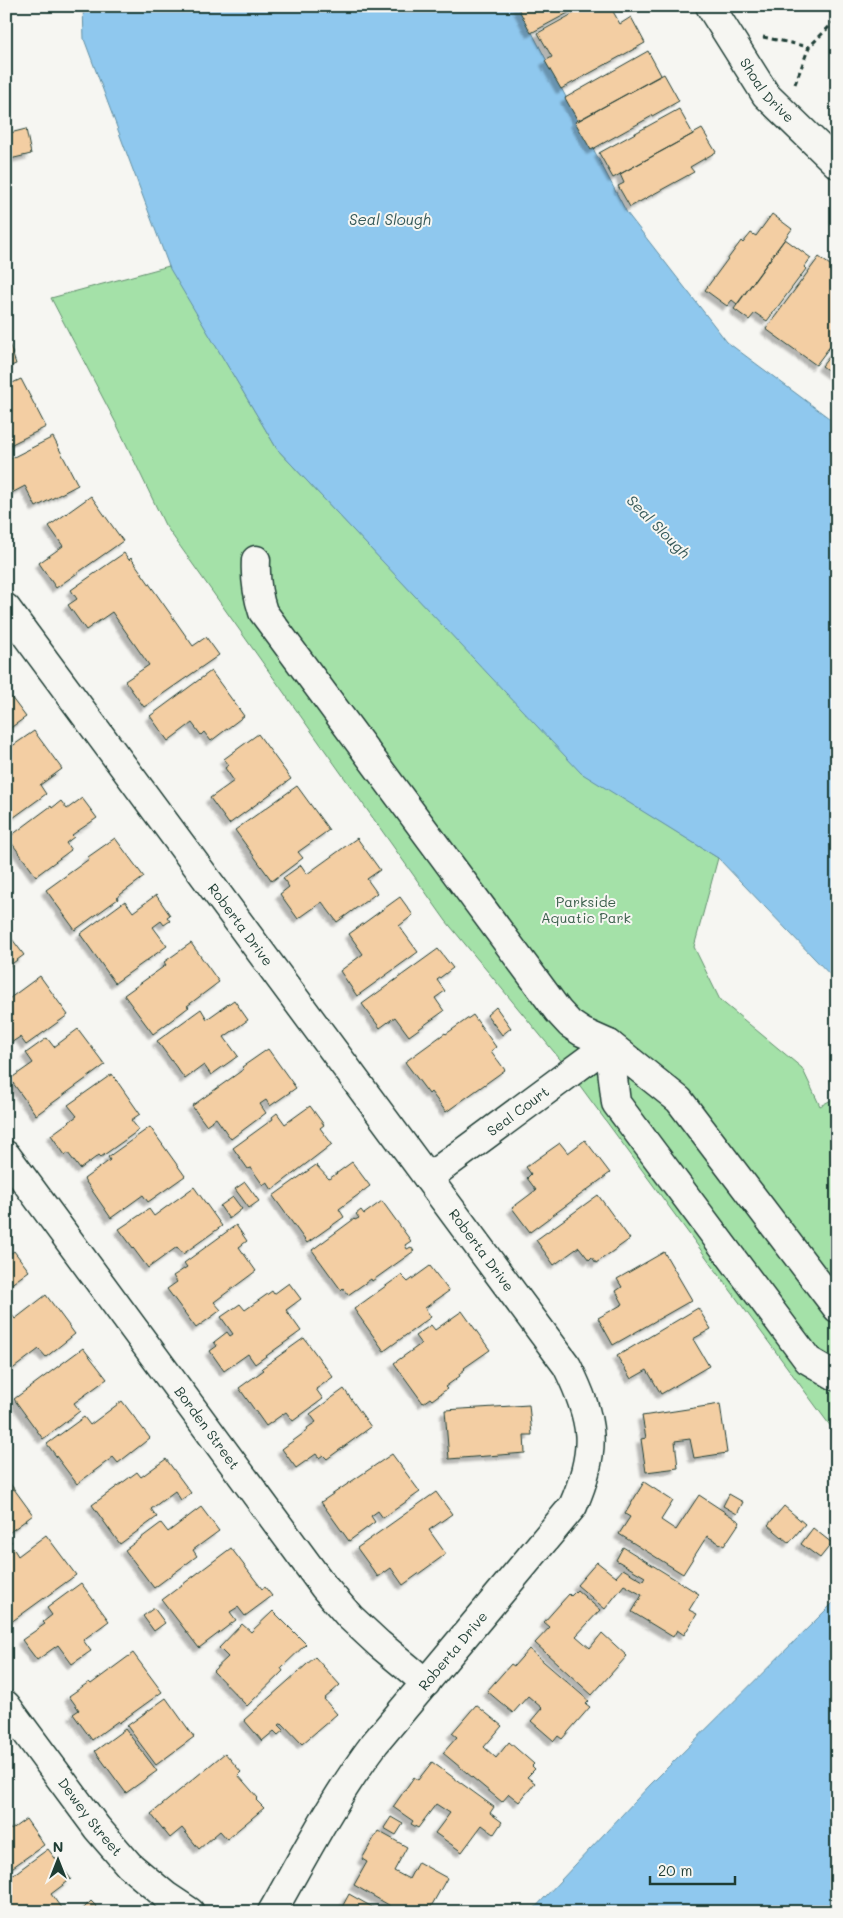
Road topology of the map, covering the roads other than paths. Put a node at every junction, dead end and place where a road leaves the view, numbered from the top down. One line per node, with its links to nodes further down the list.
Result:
1 (710, 6): 2 (street, Shoal Drive)
2 (837, 164)
3 (256, 560): 5 (street)
4 (6, 608): 7 (street, Roberta Drive)
5 (609, 1044): 7 (street, Seal Court); 8 (street); 9 (street)
6 (6, 1155): 10 (street, Borden Street)
7 (428, 1178): 10 (street, Roberta Drive)
8 (837, 1308)
9 (837, 1377)
10 (426, 1683): 13 (street, Roberta Drive)
11 (6, 1705): 12 (street, Dewey Street)
12 (190, 1912)
13 (272, 1912)

